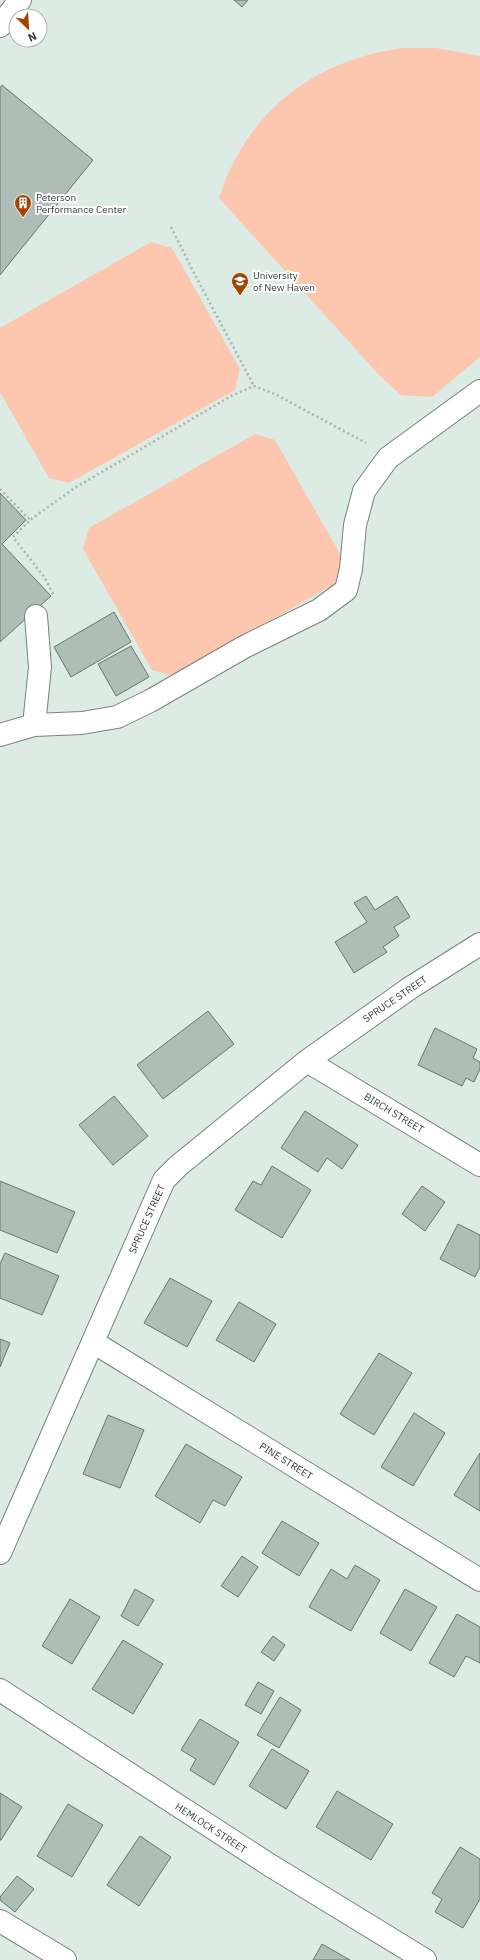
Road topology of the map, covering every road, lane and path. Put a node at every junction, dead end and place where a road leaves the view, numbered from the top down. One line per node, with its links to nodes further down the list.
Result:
1 (20, 0): 2 (street)
2 (0, 26)
3 (171, 227): 4 (path)
4 (254, 386): 6 (path); 8 (path)
5 (480, 391): 6 (street)
6 (388, 458): 10 (street)
7 (0, 489): 8 (path)
8 (30, 520): 9 (path)
9 (36, 616): 10 (street)
10 (34, 725): 11 (street)
11 (0, 735)
12 (480, 944): 13 (street, SPRUCE STREET)
13 (307, 1061): 14 (street, BIRCH STREET); 15 (street, SPRUCE STREET)
14 (480, 1165)
15 (93, 1342): 16 (street, SPRUCE STREET); 17 (street, PINE STREET)
16 (0, 1553)
17 (480, 1580)
18 (0, 1690): 21 (street, HEMLOCK STREET)
19 (0, 1921): 20 (street)
20 (65, 1960)
21 (425, 1960)

